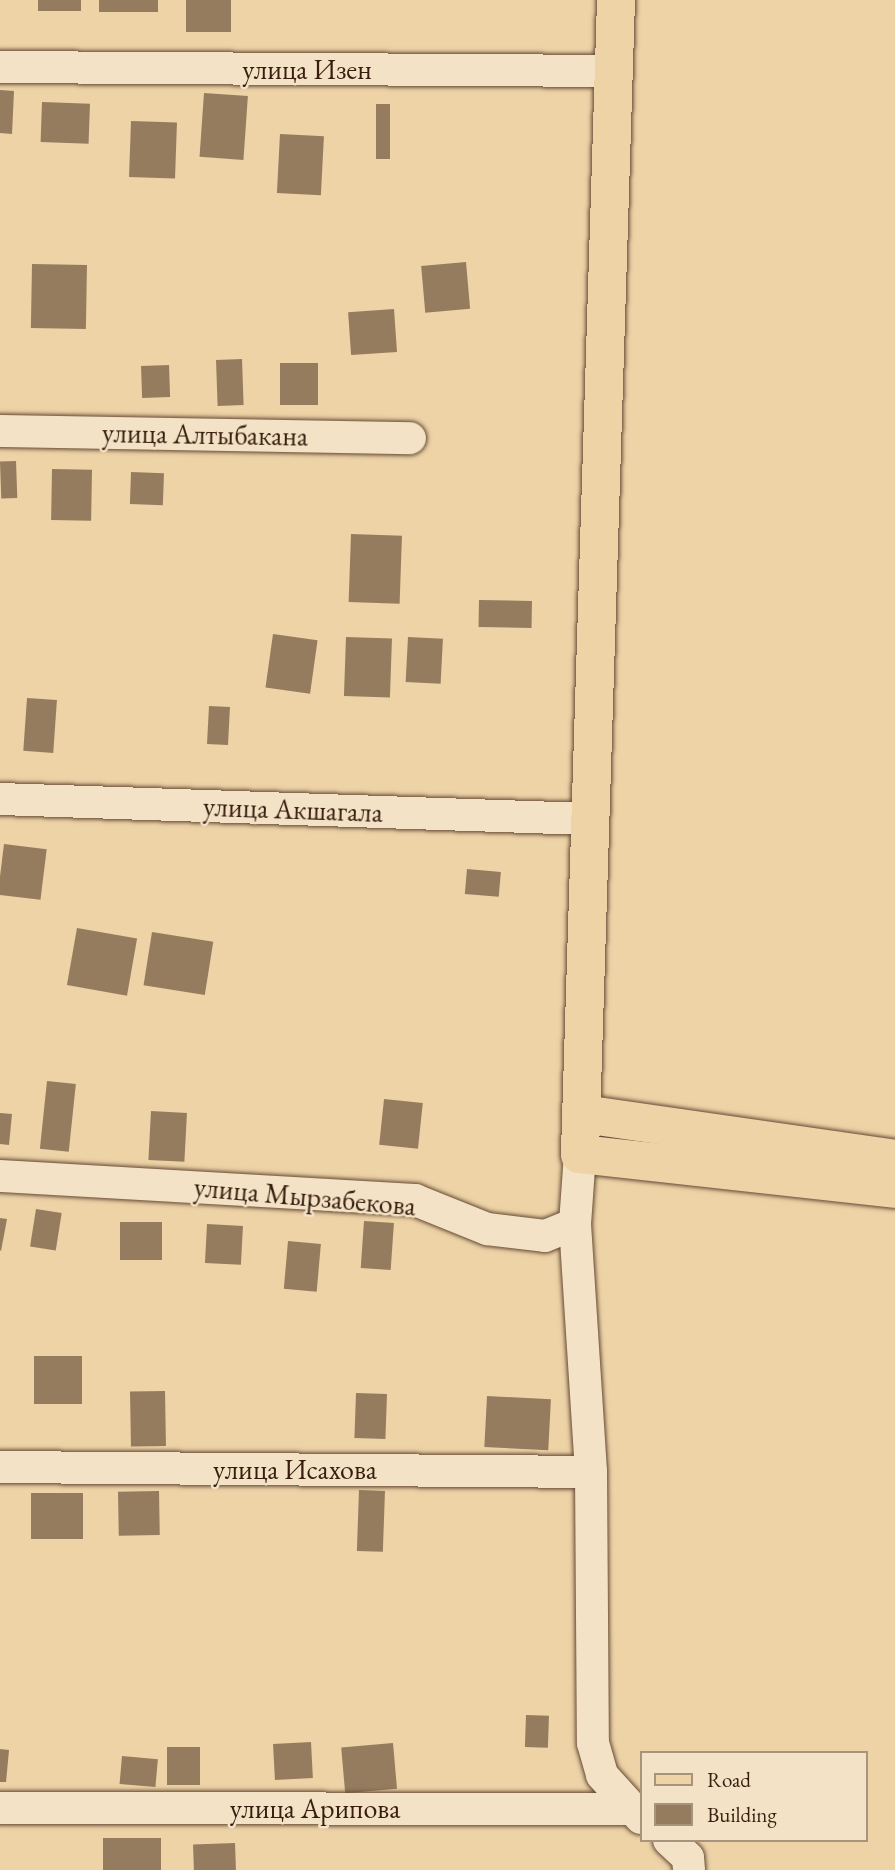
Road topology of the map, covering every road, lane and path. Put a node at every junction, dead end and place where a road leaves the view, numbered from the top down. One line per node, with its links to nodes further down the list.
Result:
1 (616, 0): 3 (main road)
2 (0, 67): 3 (street, улица Изен)
3 (614, 71): 7 (main road)
4 (0, 431): 5 (street, улица Алтыбакана)
5 (410, 438)
6 (0, 799): 7 (street, улица Акшагала)
7 (587, 819): 8 (main road)
8 (583, 1114): 9 (main road); 10 (main road)
9 (580, 1154): 12 (main road); 13 (street)
10 (895, 1159)
11 (0, 1176): 13 (street, улица Мырзабекова)
12 (895, 1189)
13 (575, 1224): 15 (street)
14 (0, 1467): 15 (street, улица Исахова)
15 (591, 1472): 17 (street)
16 (0, 1808): 17 (street, улица Арипова)
17 (636, 1813)
18 (671, 1842): 19 (street)
19 (689, 1870)

